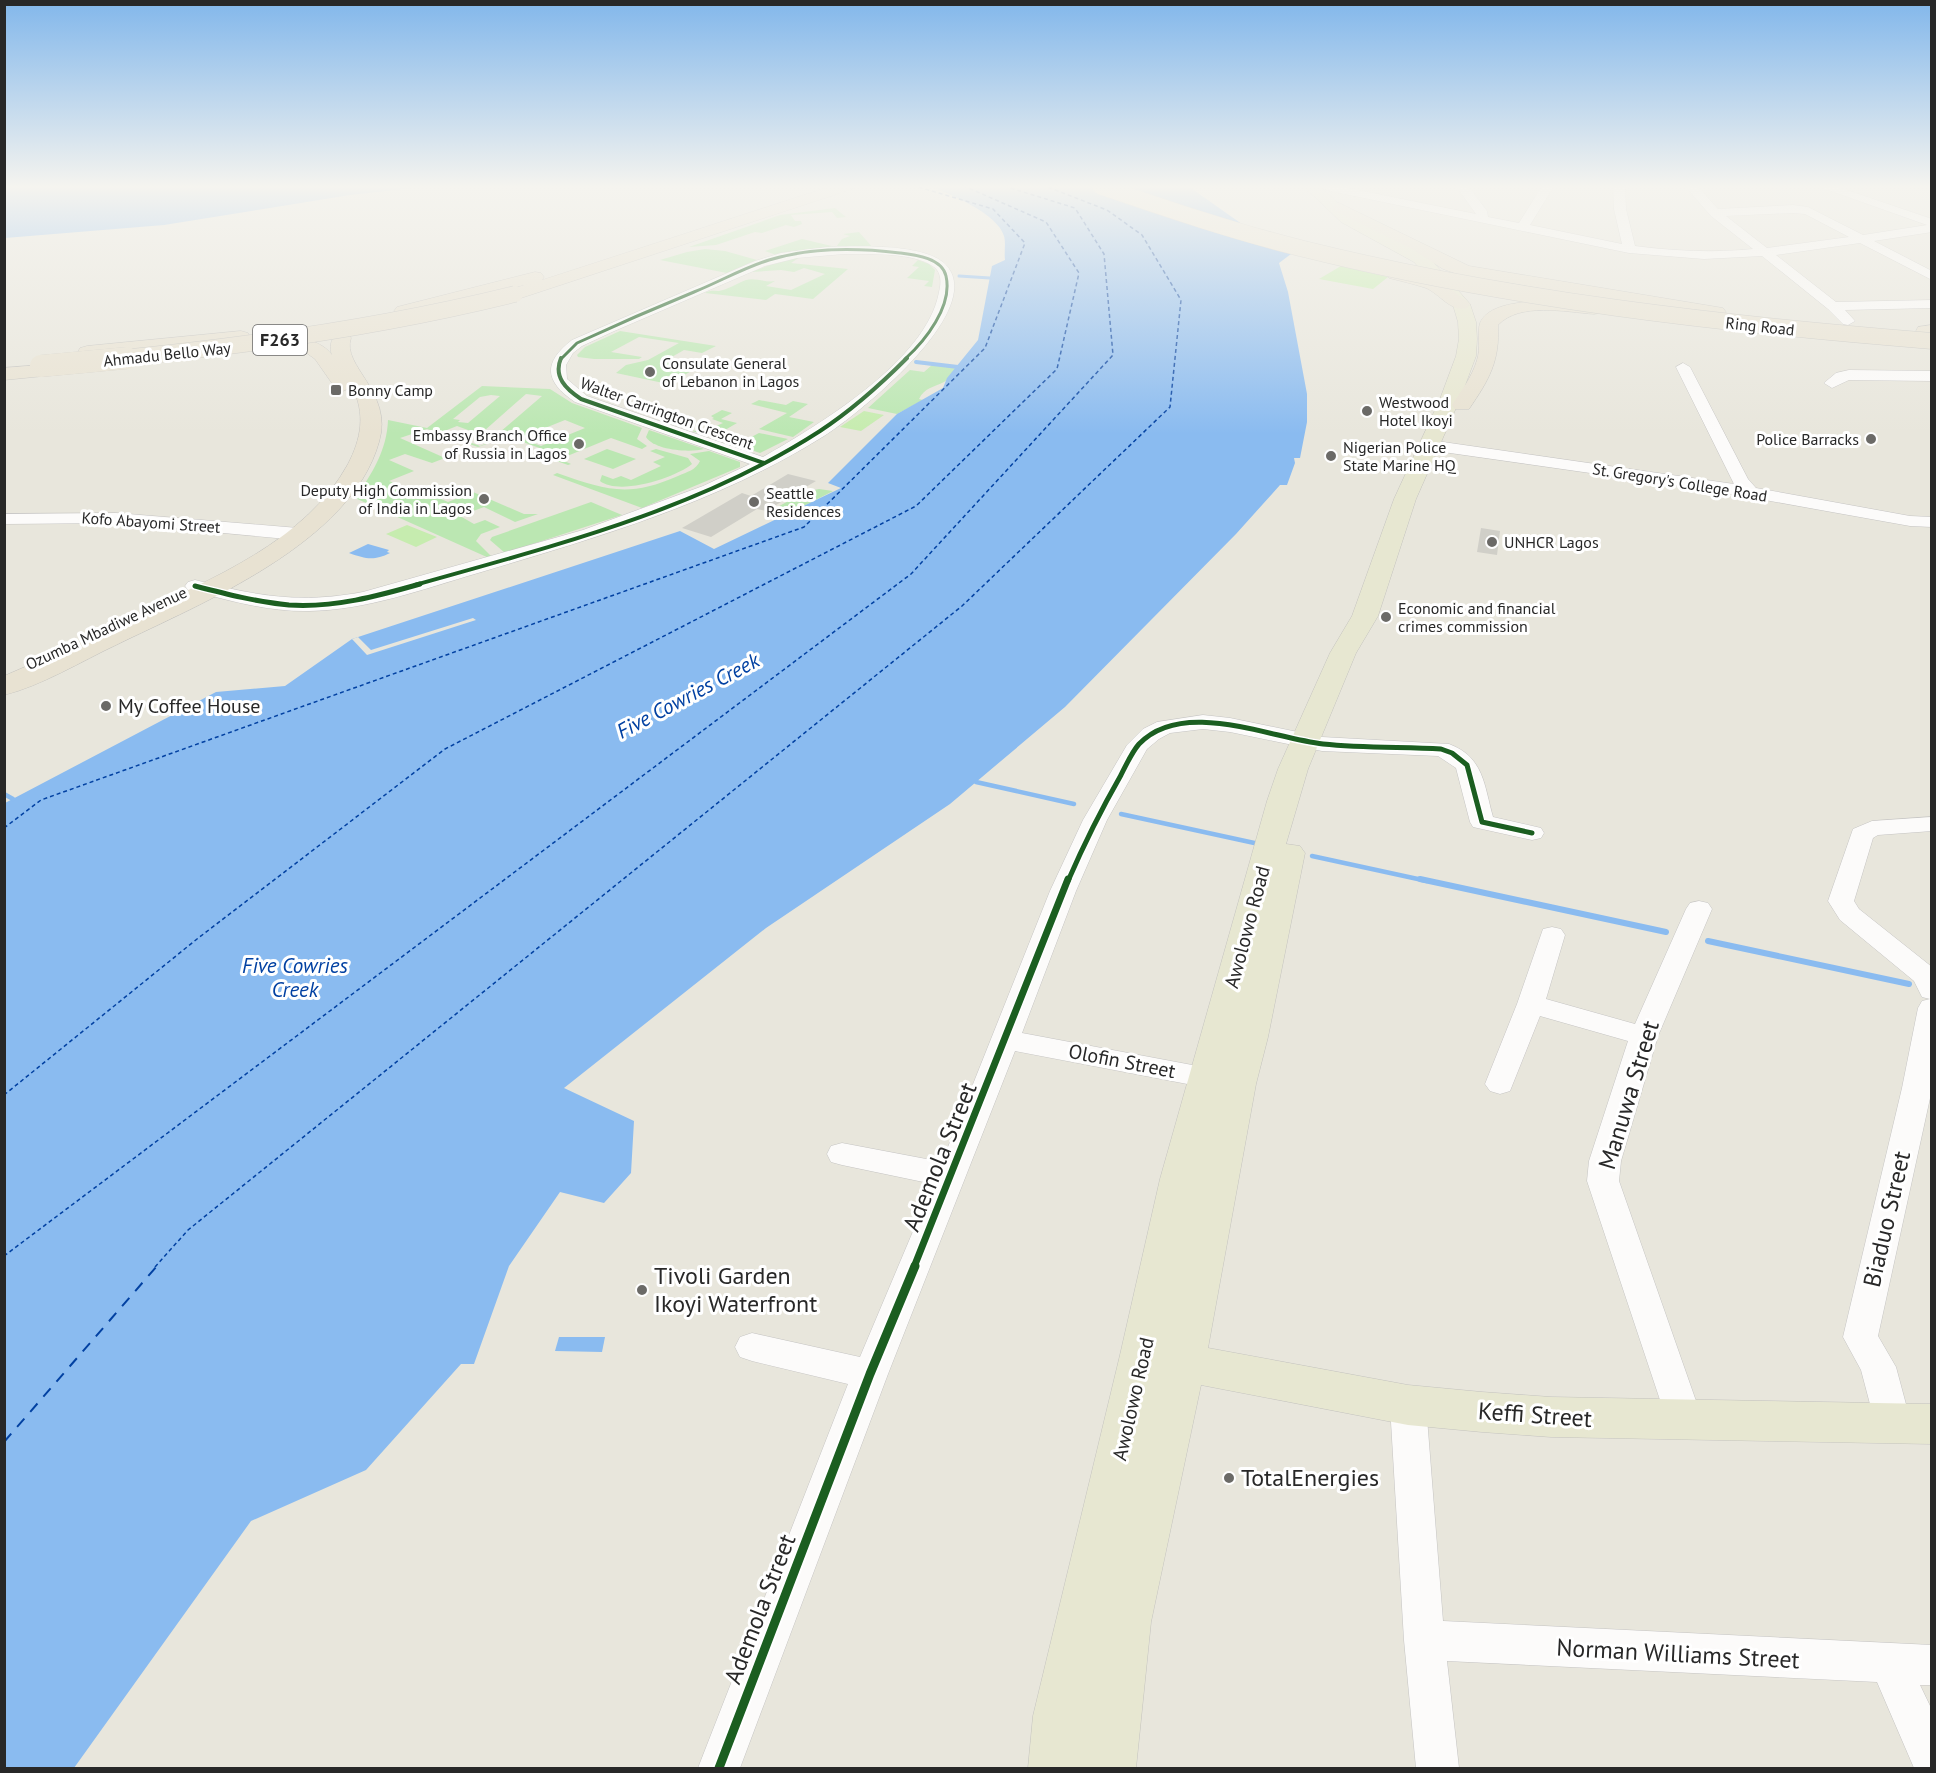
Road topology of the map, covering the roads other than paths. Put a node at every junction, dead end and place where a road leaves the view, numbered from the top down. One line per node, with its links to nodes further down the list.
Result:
1 (584, 269): 25 (highway, Ahmadu Bello Way / F263, bridge)
2 (604, 269): 20 (highway)
3 (747, 269): 32 (street, Walter Carrington Crescent)
4 (943, 269): 32 (street, Walter Carrington Crescent)
5 (1369, 269): 15 (highway, bridge)
6 (1389, 269): 21 (highway, Ring Road, bridge)
7 (1432, 269): 13 (main road, Awolowo Road)
8 (1433, 269): 18 (highway, Ring Road)
9 (1434, 269): 13 (main road, Awolowo Road)
10 (1460, 269): 18 (highway)
11 (1784, 269): 17 (street)
12 (1918, 269): 14 (street)
13 (1440, 275): 15 (main road, Awolowo Road); 30 (main road, Awolowo Road)
14 (1932, 276)
15 (1461, 304): 31 (main road, Awolowo Road)
16 (1932, 304): 17 (street)
17 (1833, 306): 19 (street)
18 (1717, 312): 22 (highway, Ring Road)
19 (1848, 321)
20 (340, 332): 23 (highway); 36 (highway, Ozumba Mbadiwe Avenue)
21 (1824, 333): 22 (highway, Ring Road, bridge); 30 (highway, bridge)
22 (1930, 333)
23 (298, 338): 24 (highway); 27 (highway); 36 (highway, Ozumba Mbadiwe Avenue)
24 (4, 361): 25 (highway, Ahmadu Bello Way / F263)
25 (42, 364): 27 (highway, Ahmadu Bello Way / F263)
26 (1683, 367): 33 (street)
27 (4, 371)
28 (1932, 376): 29 (street)
29 (1832, 383)
30 (1462, 405): 31 (main road, Awolowo Road)
31 (1435, 446): 33 (street, St. Gregory's College Road); 40 (main road, Awolowo Road)
32 (764, 463): 37 (street, Walter Carrington Crescent)
33 (1749, 491): 35 (street, St. Gregory's College Road)
34 (4, 519): 36 (street, Kofo Abayomi Street)
35 (1932, 522)
36 (289, 533): 37 (highway, Ozumba Mbadiwe Avenue)
37 (202, 588): 38 (highway, Ozumba Mbadiwe Avenue); 39 (highway, Ozumba Mbadiwe Avenue)
38 (4, 676)
39 (4, 687)
40 (1314, 743): 42 (street, Ademola Street); 49 (street, Ademola Street); 50 (main road, Awolowo Road)
41 (1932, 824): 45 (street)
42 (1532, 833)
43 (1700, 909): 48 (street, Manuwa Street)
44 (1552, 935): 46 (street)
45 (1932, 991)
46 (1532, 1004): 48 (street); 51 (street)
47 (1932, 1008): 52 (street, Biaduo Street)
48 (1644, 1036): 59 (street, Manuwa Street)
49 (1006, 1040): 50 (street, Olofin Street); 54 (street, Ademola Street)
50 (1221, 1080): 56 (main road, Awolowo Road)
51 (1500, 1084)
52 (1924, 1090): 60 (street, Biaduo Street)
53 (842, 1154): 54 (street)
54 (952, 1176): 57 (street, Ademola Street)
55 (752, 1347): 57 (street)
56 (1163, 1359): 58 (main road, Keffi Street); 66 (main road, Awolowo Road); 67 (main road, Awolowo Road)
57 (870, 1374): 65 (street, Ademola Street)
58 (1408, 1405): 59 (main road, Keffi Street); 61 (street)
59 (1685, 1421): 60 (main road, Keffi Street)
60 (1912, 1424)
61 (1424, 1640): 62 (street, Norman Williams Street); 68 (street)
62 (1890, 1664): 63 (street, Norman Williams Street); 64 (street)
63 (1932, 1665)
64 (1932, 1760)
65 (719, 1768)
66 (1056, 1768)
67 (1108, 1768)
68 (1437, 1768)

